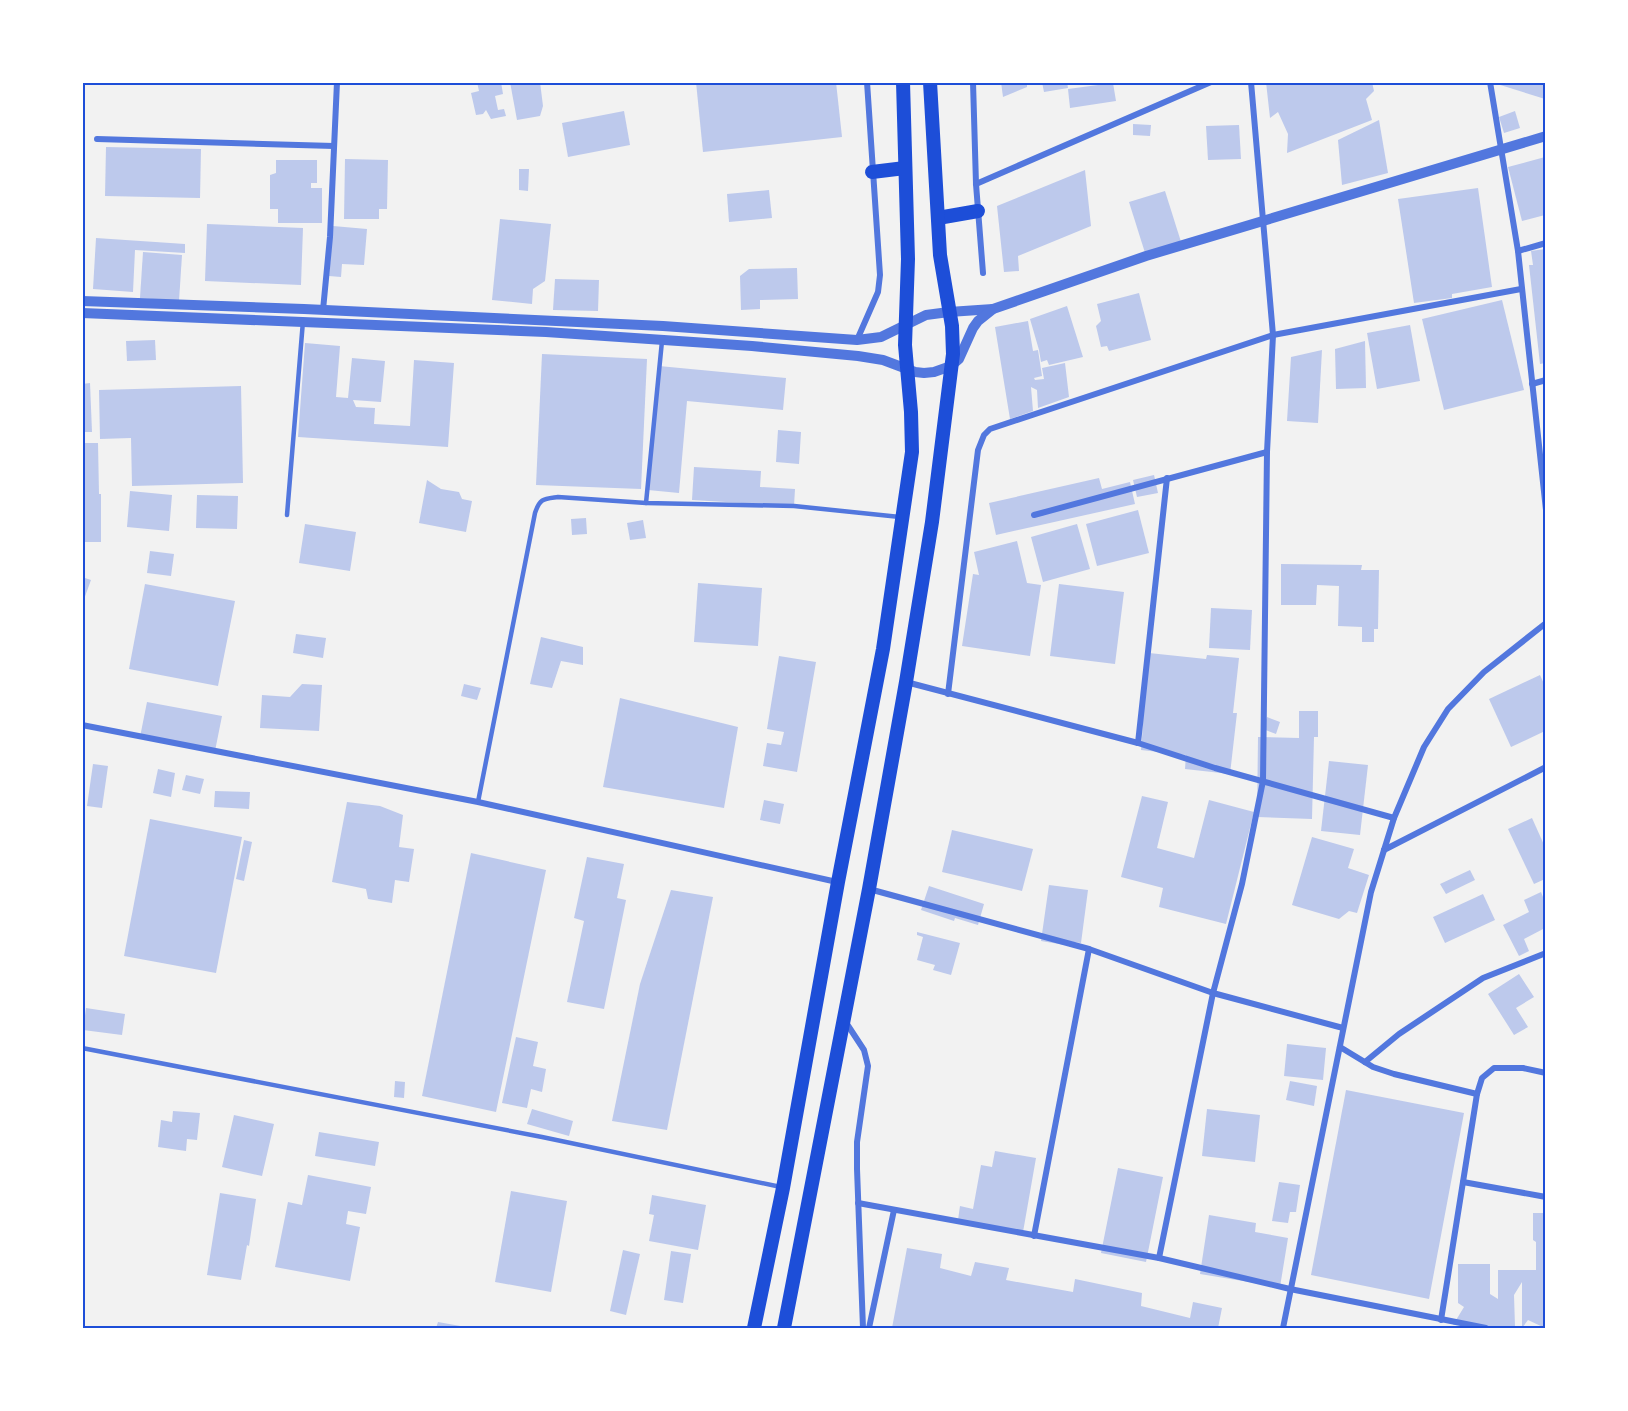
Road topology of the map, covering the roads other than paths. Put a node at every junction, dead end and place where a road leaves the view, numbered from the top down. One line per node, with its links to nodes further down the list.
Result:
1 (337, 82): 11 (street)
2 (867, 82): 14 (street)
3 (903, 82): 13 (main road)
4 (930, 82): 17 (main road)
5 (973, 82): 15 (street)
6 (1211, 82): 15 (street)
7 (1251, 82): 18 (street)
8 (1490, 82): 12 (street)
9 (1545, 136): 12 (street)
10 (97, 139): 11 (street)
11 (334, 146): 25 (street)
12 (1501, 150): 18 (street); 20 (street)
13 (905, 168): 14 (main road); 29 (main road)
14 (872, 172): 33 (street)
15 (976, 184): 16 (street)
16 (978, 211): 17 (main road); 21 (street)
17 (938, 218): 26 (main road)
18 (1263, 222): 24 (street); 31 (street)
19 (1545, 243): 20 (street)
20 (1518, 251): 22 (street)
21 (983, 273)
22 (1521, 289): 31 (street); 38 (street)
23 (82, 301): 25 (street)
24 (993, 309): 26 (street); 35 (street)
25 (323, 310): 30 (street)
26 (949, 312): 29 (street); 35 (main road)
27 (82, 313): 28 (street)
28 (303, 321): 32 (street); 43 (lane)
29 (905, 326): 33 (street); 36 (main road)
30 (752, 332): 33 (street); 34 (street)
31 (1273, 335): 39 (street); 48 (street)
32 (662, 339): 34 (street); 41 (lane)
33 (857, 340)
34 (752, 346): 36 (street)
35 (951, 366): 36 (street); 47 (main road)
36 (906, 369): 45 (main road)
37 (1545, 380): 38 (street)
38 (1532, 384): 42 (street)
39 (1267, 452): 40 (street); 52 (street)
40 (1167, 478): 44 (street); 50 (street)
41 (646, 503): 45 (lane); 53 (lane)
42 (1545, 510)
43 (287, 515)
44 (1034, 515)
45 (903, 517): 56 (main road)
46 (1545, 623): 54 (street)
47 (906, 682): 48 (street); 57 (main road)
48 (948, 694): 50 (street)
49 (82, 725): 53 (street)
50 (1138, 743): 52 (street)
51 (1545, 766): 55 (street)
52 (1263, 781): 54 (street); 60 (street)
53 (478, 802): 56 (street)
54 (1394, 818): 55 (street)
55 (1384, 850): 62 (street)
56 (838, 882): 69 (main road)
57 (869, 889): 58 (street); 61 (main road)
58 (1089, 949): 60 (street); 73 (street)
59 (1545, 953): 65 (street)
60 (1213, 993): 62 (street); 74 (street)
61 (843, 1018): 71 (street); 78 (main road)
62 (1343, 1028): 63 (street)
63 (1340, 1047): 65 (street); 75 (street)
64 (82, 1048): 69 (lane)
65 (1365, 1062): 67 (street)
66 (1545, 1073): 67 (street)
67 (1477, 1094): 68 (street)
68 (1463, 1182): 70 (street); 76 (street)
69 (783, 1188): 77 (main road)
70 (1545, 1197)
71 (858, 1203): 72 (street); 79 (street)
72 (894, 1210): 73 (street); 80 (street)
73 (1034, 1236): 74 (street)
74 (1159, 1258): 75 (street)
75 (1290, 1289): 76 (street); 81 (street)
76 (1441, 1320): 82 (street)
77 (754, 1329)
78 (784, 1329)
79 (863, 1329)
80 (869, 1329)
81 (1283, 1329)
82 (1486, 1329)

